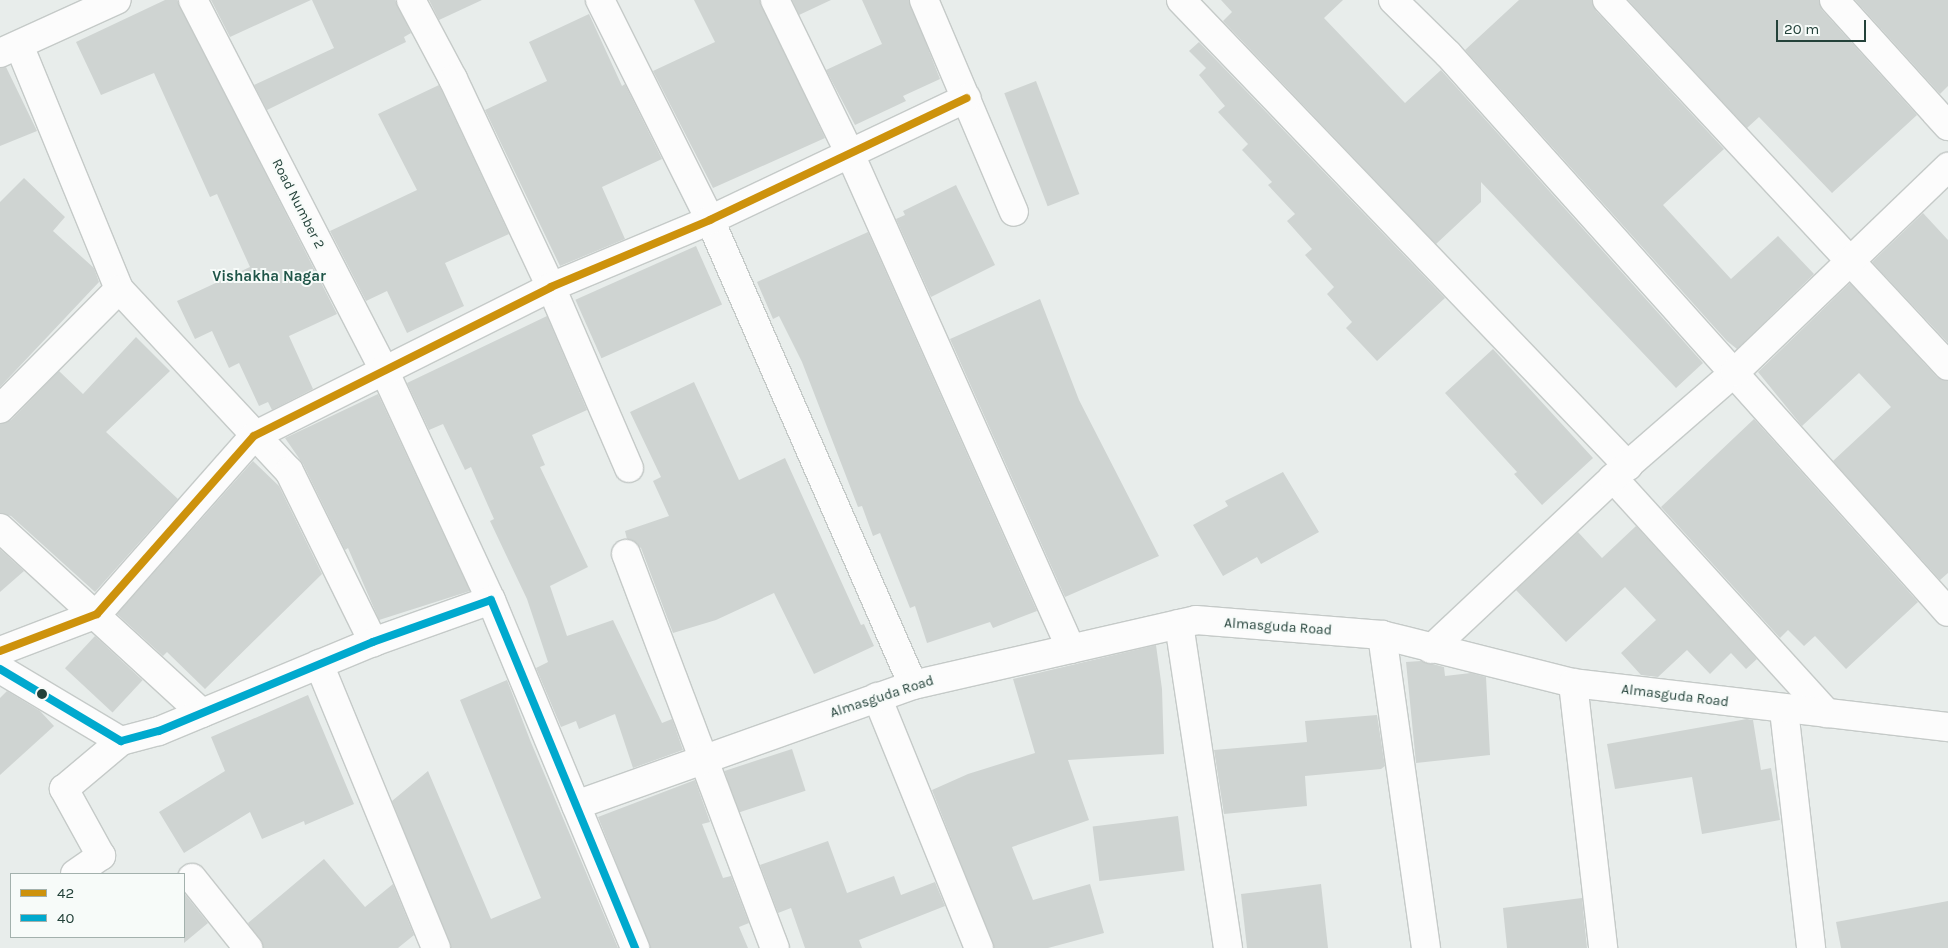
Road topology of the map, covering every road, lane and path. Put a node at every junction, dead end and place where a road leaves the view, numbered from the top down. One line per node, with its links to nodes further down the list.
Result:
1 (117, 0): 11 (street)
2 (193, 0): 22 (street, Road Number 2)
3 (411, 0): 19 (street)
4 (600, 0): 17 (street)
5 (775, 0): 14 (street)
6 (924, 0): 12 (street)
7 (1181, 0): 27 (street)
8 (1393, 0): 23 (street)
9 (1608, 0): 18 (street)
10 (1834, 0): 13 (street)
11 (9, 49): 20 (street)
12 (967, 98): 14 (street); 16 (street)
13 (1948, 126)
14 (850, 154): 17 (street); 36 (street)
15 (1948, 167): 18 (street)
16 (1014, 212)
17 (710, 220): 19 (street); 42 (street)
18 (1854, 261): 21 (street); 23 (street)
19 (551, 287): 22 (street); 26 (street)
20 (119, 289): 24 (street); 25 (street)
21 (1948, 366)
22 (384, 370): 25 (street); 30 (street, Road Number 2)
23 (1735, 372): 27 (street); 31 (street)
24 (0, 409)
25 (254, 436): 32 (street); 35 (street)
26 (629, 468)
27 (1620, 472): 37 (street); 46 (street)
28 (0, 528): 32 (street)
29 (626, 554): 49 (street)
30 (491, 600): 35 (street); 50 (street)
31 (1948, 612)
32 (97, 614): 38 (street); 45 (street)
33 (1179, 624): 34 (street, Almasguda Road); 36 (street, Almasguda Road); 58 (street)
34 (1382, 635): 37 (street, Almasguda Road); 59 (street)
35 (373, 642): 39 (street)
36 (1071, 649): 42 (street, Almasguda Road)
37 (1431, 649): 41 (street, Almasguda Road)
38 (0, 651)
39 (319, 664): 45 (street); 54 (street)
40 (0, 669): 48 (street)
41 (1573, 683): 44 (street, Almasguda Road); 60 (street)
42 (913, 685): 43 (street, Almasguda Road)
43 (877, 697): 49 (street, Almasguda Road); 57 (street)
44 (1784, 710): 46 (street, Almasguda Road); 61 (street)
45 (202, 713): 48 (street)
46 (1827, 713): 47 (street, Almasguda Road)
47 (1948, 727)
48 (121, 740): 51 (street)
49 (705, 759): 50 (street, Almasguda Road); 56 (street)
50 (576, 805): 55 (street)
51 (77, 873)
52 (192, 878): 53 (street)
53 (248, 948)
54 (436, 948)
55 (636, 948)
56 (775, 948)
57 (979, 948)
58 (1228, 948)
59 (1426, 948)
60 (1603, 948)
61 (1811, 948)

